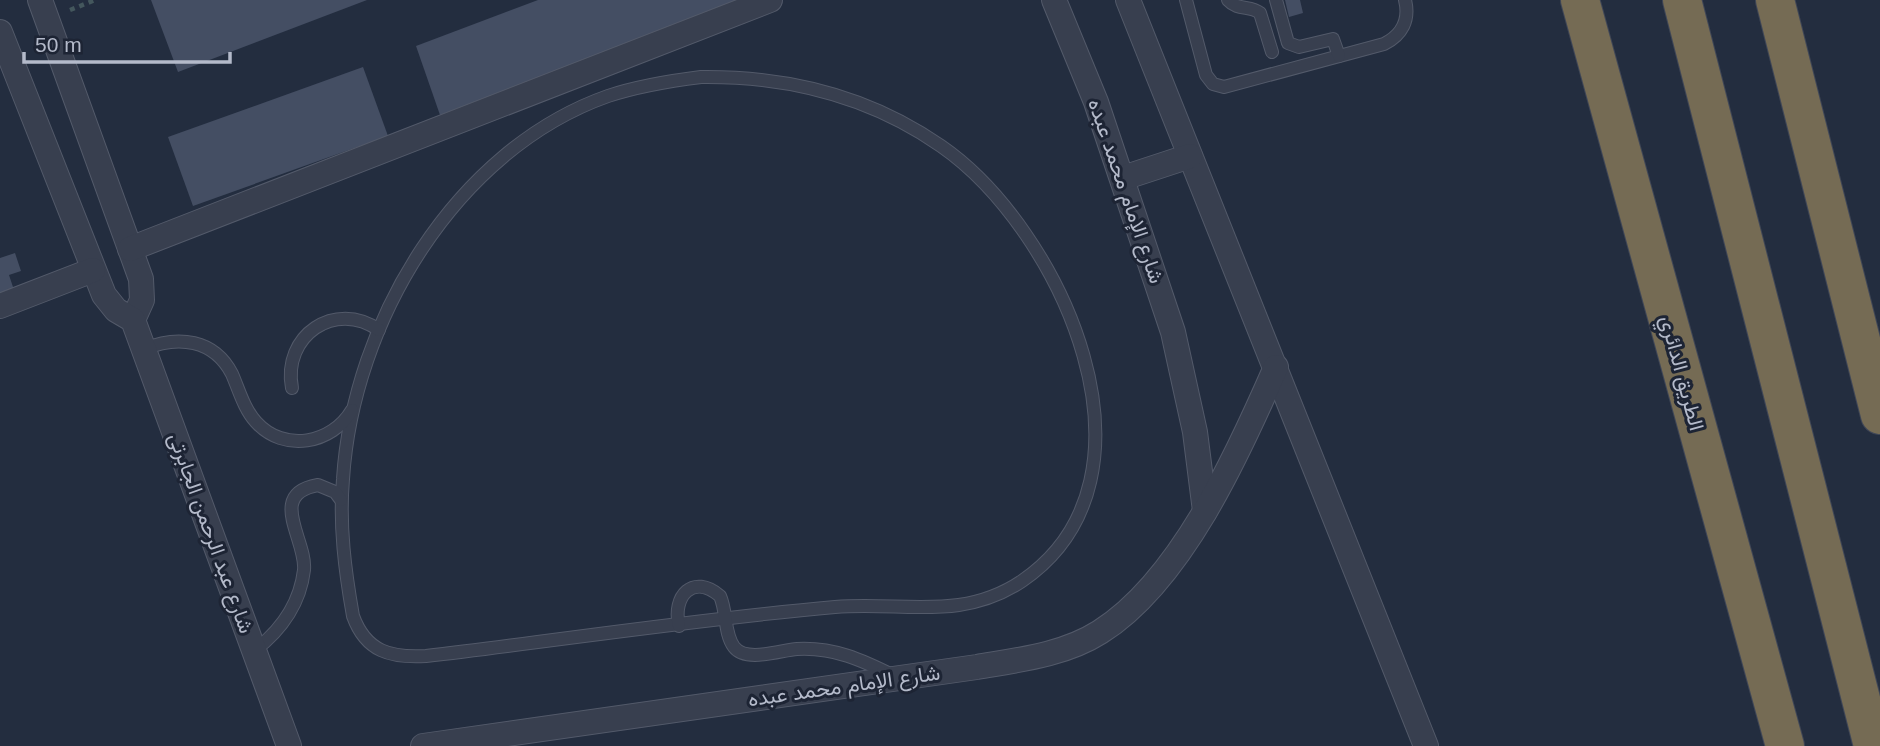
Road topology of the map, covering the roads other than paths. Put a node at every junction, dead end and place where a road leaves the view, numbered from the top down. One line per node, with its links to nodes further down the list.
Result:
1 (40, 0): 17 (street)
2 (770, 0): 17 (street)
3 (1054, 0): 16 (street, شارع الإمام محمد عبده)
4 (1128, 0): 15 (street)
5 (1186, 0): 14 (lane)
6 (1228, 0): 13 (lane)
7 (1276, 0): 14 (lane)
8 (1405, 0): 14 (lane)
9 (1580, 0): 36 (highway, الطريق الدائري)
10 (1682, 0): 37 (highway)
11 (1775, 0): 25 (highway)
12 (0, 32): 18 (street, شارع عبد الرحمن الجابرتى)
13 (1272, 52)
14 (1339, 56)
15 (1190, 156): 16 (street); 23 (street)
16 (1123, 178): 28 (street, شارع الإمام محمد عبده)
17 (130, 249): 20 (street)
18 (93, 270): 19 (street); 20 (street, شارع عبد الرحمن الجابرتى)
19 (0, 306)
20 (133, 320): 22 (street, شارع عبد الرحمن الجابرتى)
21 (379, 330): 24 (lane); 26 (lane); 29 (lane)
22 (144, 349): 26 (lane); 31 (street, شارع عبد الرحمن الجابرتى)
23 (1276, 367): 28 (street, شارع الإمام محمد عبده); 35 (street)
24 (292, 388)
25 (1877, 396)
26 (354, 406): 27 (lane)
27 (341, 500): 30 (lane); 31 (lane)
28 (1205, 511): 32 (street, شارع الإمام محمد عبده)
29 (727, 620): 30 (lane); 30 (lane); 32 (lane)
30 (679, 626)
31 (254, 651): 33 (street, شارع عبد الرحمن الجابرتى)
32 (899, 678): 34 (street, شارع الإمام محمد عبده)
33 (289, 746)
34 (423, 746)
35 (1426, 746)
36 (1785, 746)
37 (1873, 746)

